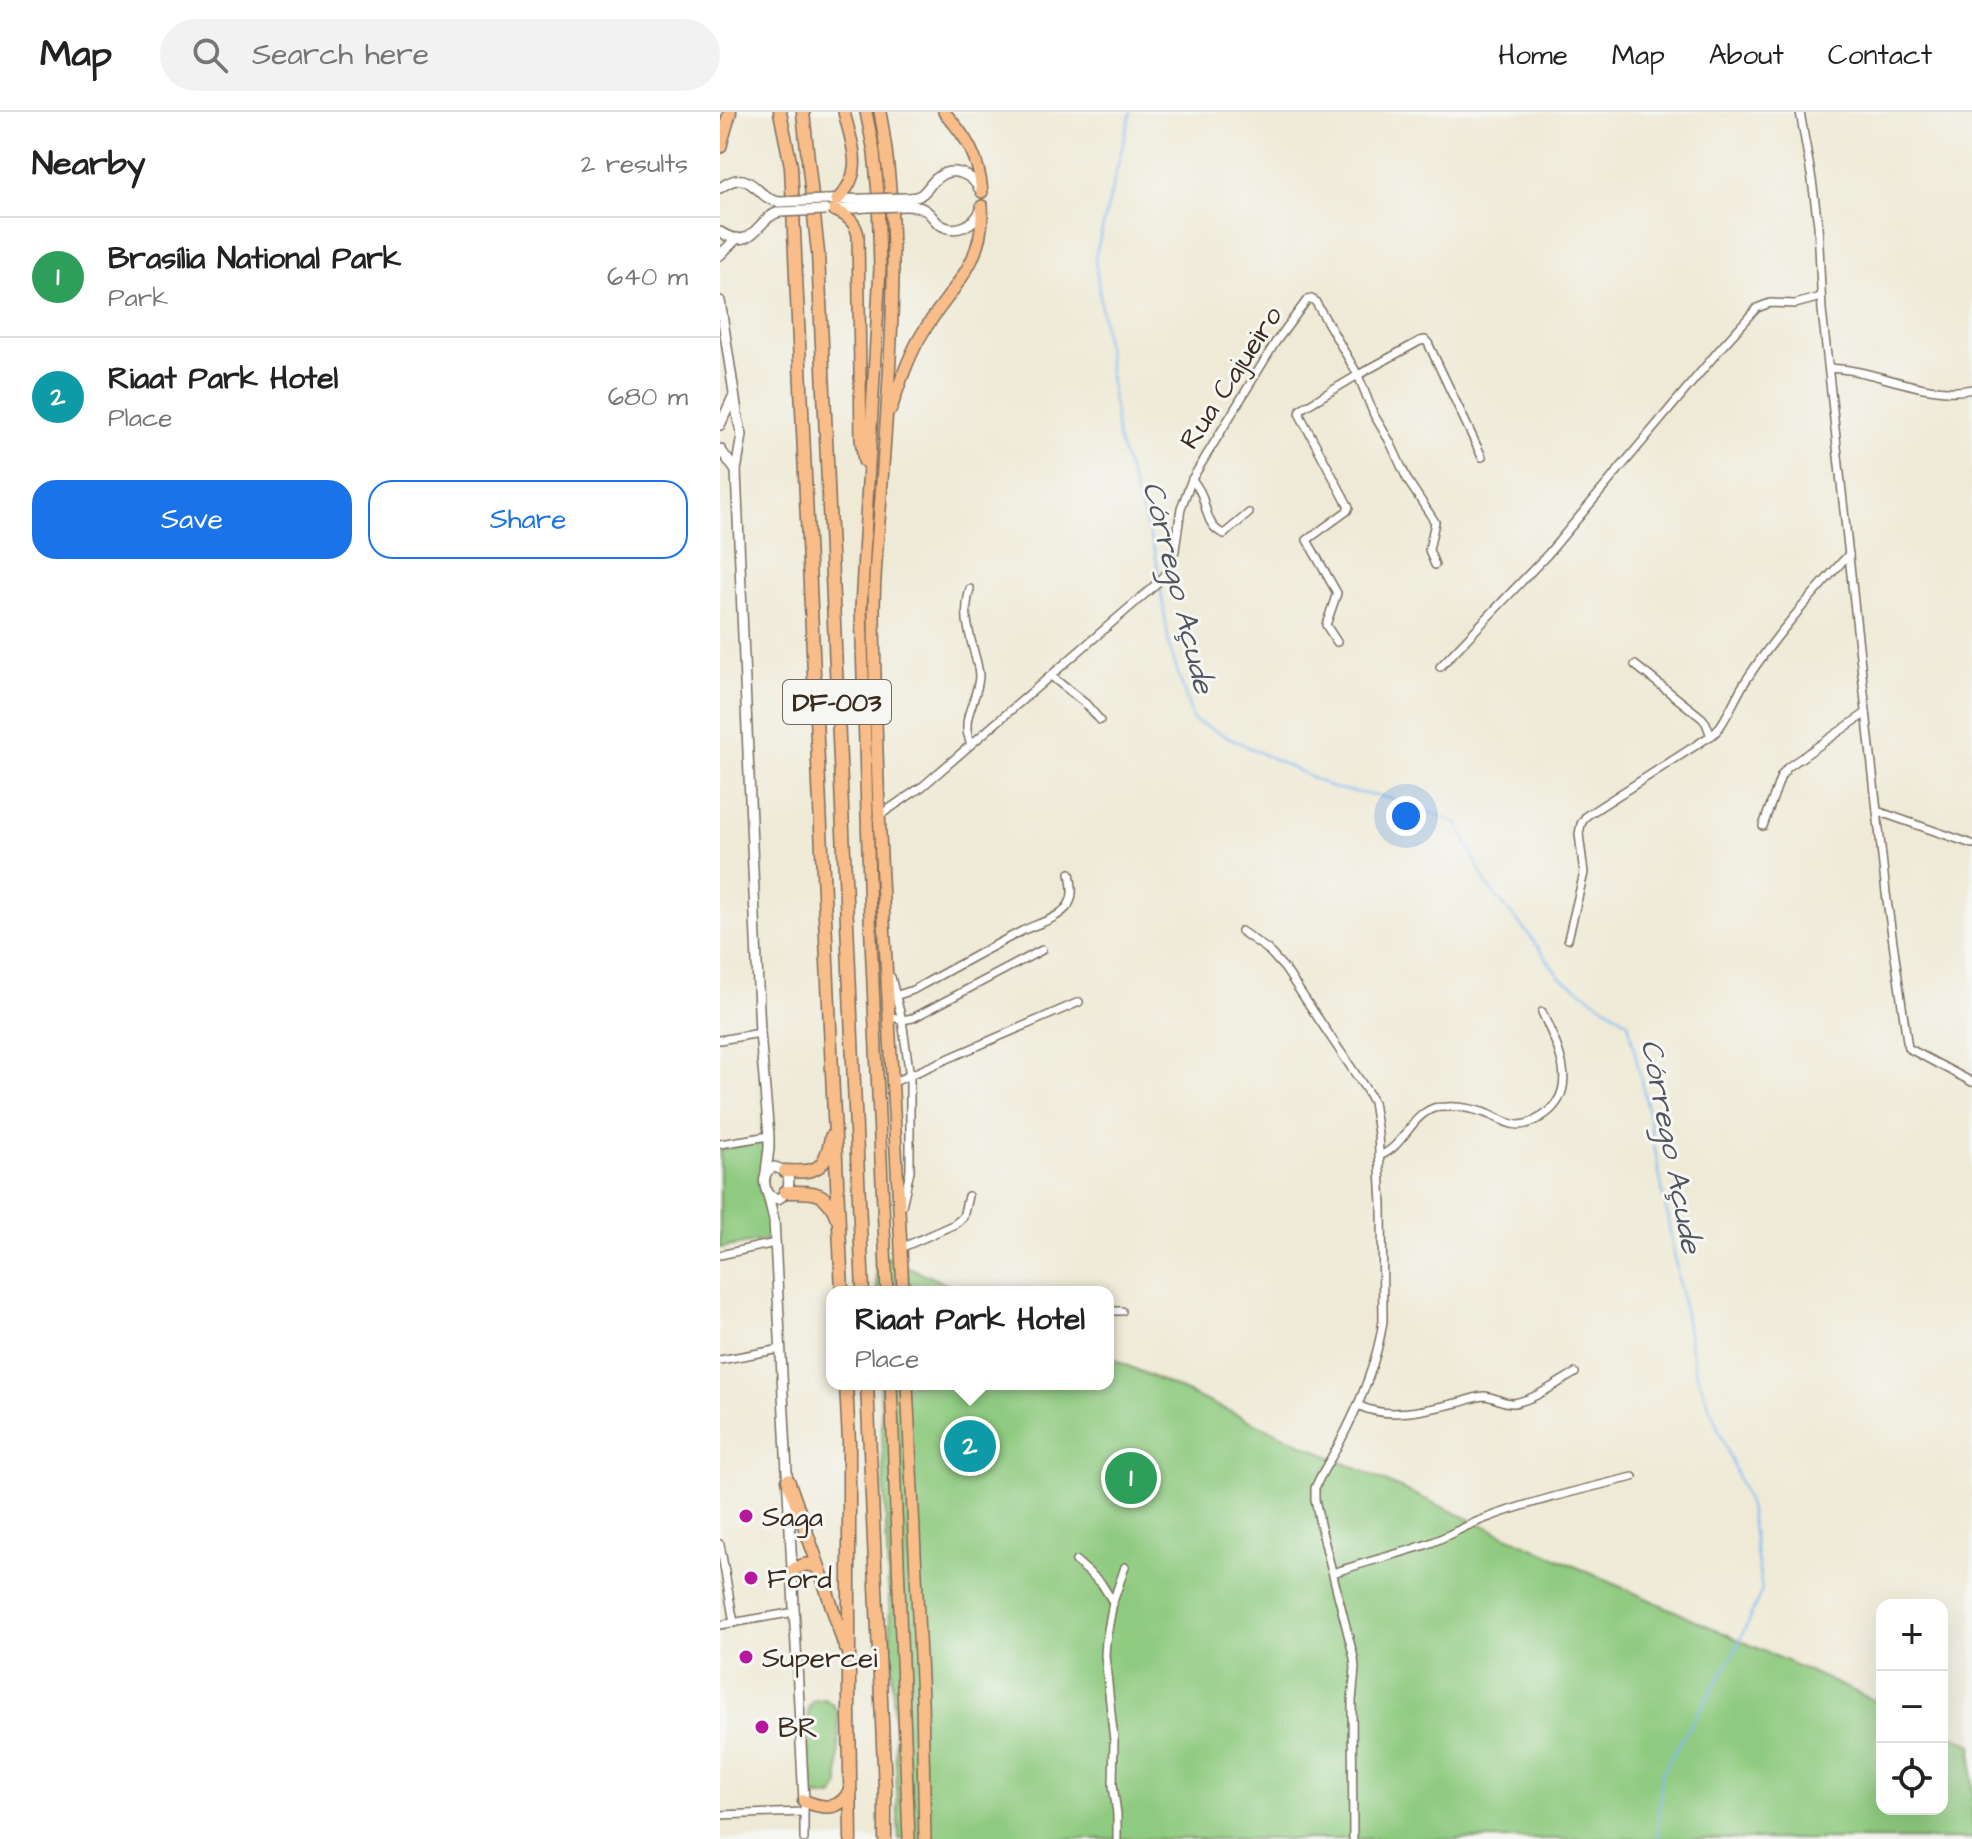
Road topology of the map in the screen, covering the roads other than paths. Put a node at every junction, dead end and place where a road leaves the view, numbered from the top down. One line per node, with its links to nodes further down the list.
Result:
1 (730, 112): 9 (highway)
2 (780, 112): 62 (highway, DF-003)
3 (803, 112): 79 (highway, DF-003)
4 (844, 112): 13 (main road)
5 (866, 112): 32 (main road)
6 (880, 112): 25 (main road)
7 (944, 112): 11 (main road)
8 (1800, 112): 19 (street)
9 (720, 147)
10 (720, 188): 15 (street)
11 (982, 192): 12 (street); 14 (street)
12 (906, 202): 13 (street, bridge); 14 (street)
13 (830, 205): 15 (street, bridge); 32 (main road)
14 (982, 206): 25 (main road)
15 (779, 207): 17 (street)
16 (720, 232): 17 (street)
17 (737, 238): 18 (street)
18 (720, 255)
19 (1821, 297): 21 (street); 39 (street)
20 (720, 301): 24 (street)
21 (1829, 368): 23 (street); 34 (street)
22 (1358, 375): 29 (street); 31 (street, Rua Cajueiro); 35 (street); 37 (street)
23 (1972, 389)
24 (734, 394): 26 (street); 27 (street)
25 (887, 421): 46 (main road)
26 (720, 426): 27 (street)
27 (739, 426): 30 (street)
28 (720, 449): 30 (street)
29 (1482, 457)
30 (736, 471): 57 (street)
31 (1192, 479): 33 (street); 40 (street, Rua Cajueiro)
32 (867, 485): 80 (main road)
33 (1249, 513)
34 (1849, 554): 41 (street); 43 (street)
35 (1435, 565)
36 (970, 589): 44 (street)
37 (1337, 642)
38 (1635, 665): 43 (street)
39 (1440, 667)
40 (1051, 676): 42 (street); 44 (street)
41 (1866, 713): 45 (street); 47 (street)
42 (1100, 720)
43 (1711, 736): 51 (street)
44 (971, 744): 46 (street)
45 (1877, 811): 48 (street); 61 (street)
46 (880, 815): 53 (main road)
47 (1763, 826)
48 (1972, 844)
49 (1070, 873): 53 (street)
50 (1241, 931): 66 (street)
51 (1568, 939)
52 (1042, 950): 56 (street)
53 (893, 996): 56 (main road)
54 (1079, 1002): 59 (street)
55 (1542, 1012): 66 (street)
56 (896, 1018): 59 (street); 60 (main road)
57 (760, 1033): 58 (street); 63 (street)
58 (720, 1040)
59 (910, 1077): 60 (street); 72 (street)
60 (894, 1082): 72 (main road)
61 (1972, 1082)
62 (835, 1118): 67 (highway); 74 (highway, DF-003)
63 (769, 1136): 64 (street); 65 (street)
64 (720, 1144)
65 (769, 1148): 67 (street); 68 (street)
66 (1379, 1156): 91 (street)
67 (782, 1169): 68 (street); 69 (street)
68 (766, 1172): 70 (street)
69 (784, 1194): 70 (street); 73 (street); 74 (highway)
70 (768, 1195): 73 (street)
71 (968, 1196): 76 (street)
72 (899, 1216): 76 (main road)
73 (774, 1220): 75 (street)
74 (839, 1225): 78 (highway, DF-003)
75 (775, 1243): 77 (street); 84 (street)
76 (901, 1248): 81 (main road)
77 (720, 1255)
78 (842, 1286)
79 (863, 1286)
80 (887, 1286)
81 (904, 1286)
82 (1114, 1311): 83 (street)
83 (1122, 1311)
84 (781, 1349): 85 (street); 93 (street)
85 (720, 1360)
86 (1575, 1373): 91 (street)
87 (846, 1390): 94 (highway)
88 (867, 1390): 95 (highway)
89 (891, 1390): 113 (main road)
90 (907, 1390): 114 (main road)
91 (1358, 1405): 101 (street)
92 (1633, 1477): 101 (street)
93 (788, 1480): 99 (highway); 100 (street)
94 (848, 1494): 95 (highway); 106 (highway)
95 (872, 1495): 112 (highway)
96 (720, 1544): 104 (street)
97 (1076, 1561): 102 (street)
98 (1125, 1567): 102 (street)
99 (820, 1570): 100 (highway); 106 (highway)
100 (792, 1571): 103 (street)
101 (1333, 1573): 116 (street)
102 (1113, 1602): 115 (street)
103 (795, 1612): 104 (street); 108 (street)
104 (734, 1623): 105 (street)
105 (720, 1625)
106 (848, 1659): 107 (highway)
107 (850, 1790): 108 (highway); 111 (highway)
108 (804, 1807): 109 (street); 110 (street)
109 (720, 1815)
110 (804, 1839)
111 (851, 1839)
112 (885, 1839)
113 (909, 1839)
114 (925, 1839)
115 (1117, 1839)
116 (1353, 1839)

